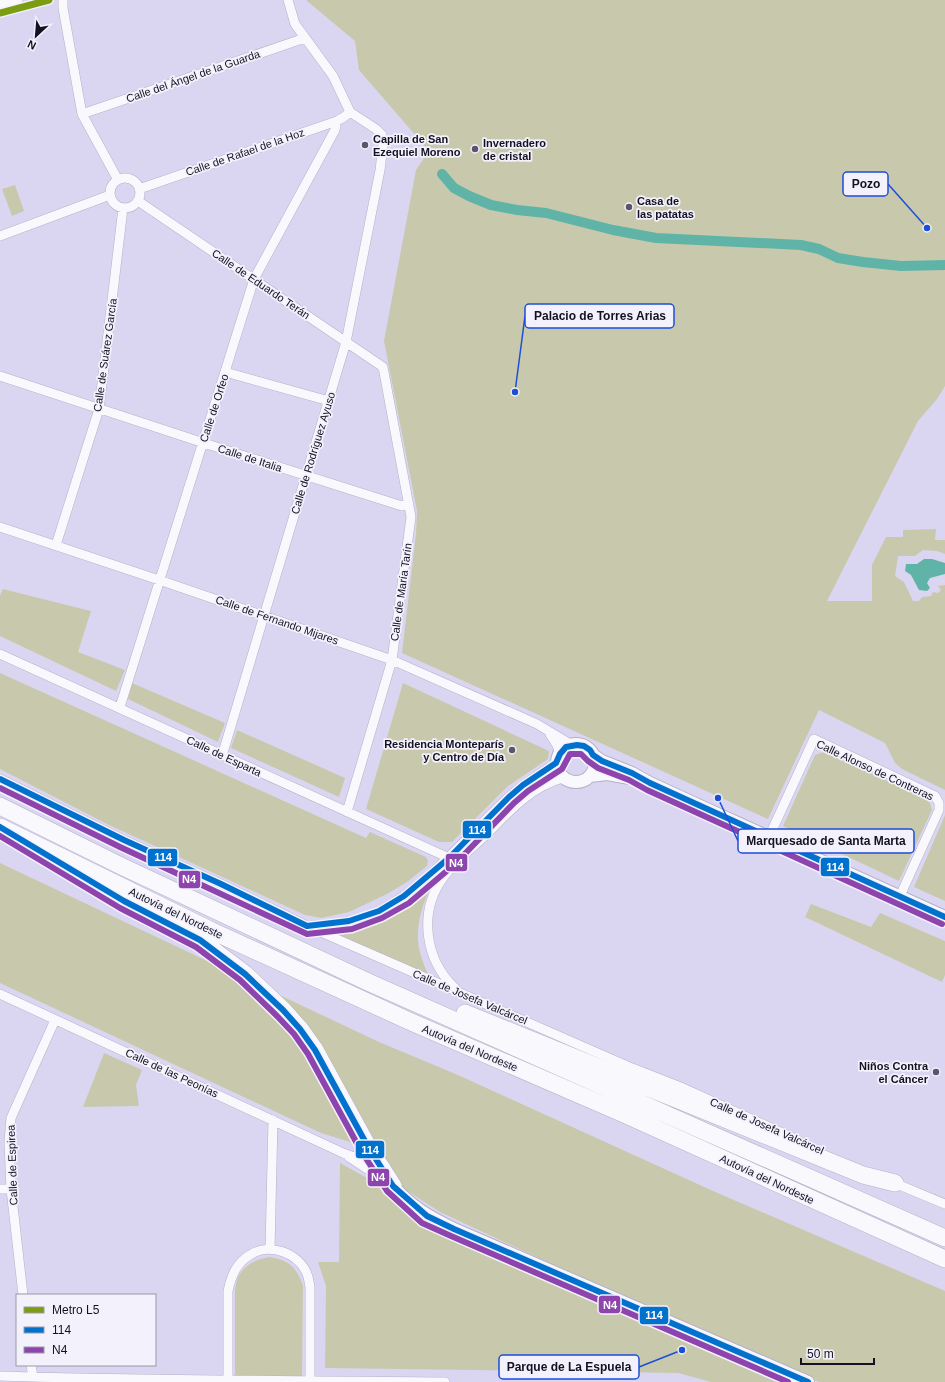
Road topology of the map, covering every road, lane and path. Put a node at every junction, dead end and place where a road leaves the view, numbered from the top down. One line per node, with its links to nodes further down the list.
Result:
1 (15, 0): 4 (main road)
2 (63, 0): 7 (street)
3 (288, 0): 5 (street)
4 (0, 4)
5 (305, 38): 6 (street); 7 (street, Calle del Ángel de la Guarda)
6 (350, 112): 8 (street, Calle de Rafael de la Hoz); 16 (street, Calle de Rodríguez Ayuso)
7 (82, 114): 9 (street)
8 (337, 121): 10 (street, Calle de Rafael de la Hoz); 15 (street, Calle de Orfeo)
9 (118, 180): 10 (street); 11 (street)
10 (139, 189): 12 (street)
11 (110, 195): 13 (street); 14 (street)
12 (138, 201): 13 (street); 15 (street, Calle de Eduardo Terán)
13 (123, 208): 21 (street, Calle de Suárez García)
14 (0, 236)
15 (254, 279): 16 (street, Calle de Eduardo Terán); 18 (street, Calle de Orfeo)
16 (346, 342): 17 (street, Calle de Eduardo Terán); 20 (street, Calle de Rodríguez Ayuso)
17 (383, 367): 24 (street, Calle de María Tarín)
18 (225, 372): 20 (street); 22 (street, Calle de Orfeo)
19 (0, 376): 21 (street, Calle de Italia)
20 (329, 401): 23 (street, Calle de Rodríguez Ayuso)
21 (99, 409): 22 (street, Calle de Italia); 26 (street, Calle de Suárez García)
22 (202, 442): 23 (street, Calle de Italia); 27 (street, Calle de Orfeo)
23 (307, 476): 24 (street, Calle de Italia); 28 (street, Calle de Rodríguez Ayuso)
24 (409, 504): 30 (street, Calle de María Tarín)
25 (0, 528): 26 (street, Calle de Fernando Mijares)
26 (56, 545): 27 (street, Calle de Fernando Mijares)
27 (159, 580): 28 (street, Calle de Fernando Mijares); 31 (street, Calle de Orfeo)
28 (263, 616): 30 (street, Calle de Fernando Mijares); 35 (street, Calle de Rodríguez Ayuso)
29 (0, 654): 31 (street, Calle de Esparta)
30 (392, 660): 32 (street, Calle de Fernando Mijares); 42 (street, Calle de María Tarín)
31 (120, 707): 35 (street, Calle de Esparta)
32 (546, 730): 33 (street, Calle de Fernando Mijares); 36 (street, Calle de Fernando Mijares)
33 (572, 745): 34 (street); 36 (street)
34 (593, 755): 37 (street); 40 (street)
35 (222, 756): 42 (street, Calle de Esparta)
36 (558, 758): 38 (street); 45 (street)
37 (590, 776): 38 (street); 40 (street)
38 (563, 778): 50 (street)
39 (0, 779): 48 (street, Calle de Josefa Valcárcel)
40 (650, 782): 44 (street)
41 (0, 806): 49 (highway, Autovía del Nordeste)
42 (347, 812): 45 (street, Calle de Esparta)
43 (3, 828): 54 (highway); 63 (highway, Autovía del Nordeste)
44 (770, 837): 46 (street); 46 (street, Calle Alonso de Contreras)
45 (448, 858): 48 (street)
46 (900, 896): 47 (street)
47 (945, 917)
48 (308, 926): 50 (street, Calle de Josefa Valcárcel)
49 (368, 982): 56 (highway); 61 (highway, Autovía del Nordeste)
50 (460, 993): 56 (street, Calle de Josefa Valcárcel)
51 (0, 994): 52 (street, Calle de las Peonías)
52 (55, 1020): 53 (street, Calle de las Peonías); 59 (street, Calle de Espirea)
53 (273, 1120): 55 (street, Calle de las Peonías); 62 (street)
54 (367, 1145): 55 (street, Calle de las Peonías); 57 (highway)
55 (343, 1153): 57 (street, Calle de las Peonías)
56 (895, 1184): 60 (street, Calle de Josefa Valcárcel)
57 (393, 1186): 71 (street, Calle de las Peonías)
58 (0, 1189): 59 (street)
59 (11, 1189): 64 (street, Calle de Espirea)
60 (945, 1204)
61 (945, 1238)
62 (270, 1249): 68 (street); 69 (street)
63 (945, 1259)
64 (23, 1294)
65 (31, 1366): 67 (street)
66 (0, 1376): 67 (street)
67 (33, 1377): 68 (street)
68 (228, 1381): 69 (street)
69 (310, 1381): 70 (street)
70 (445, 1382)
71 (808, 1382)

